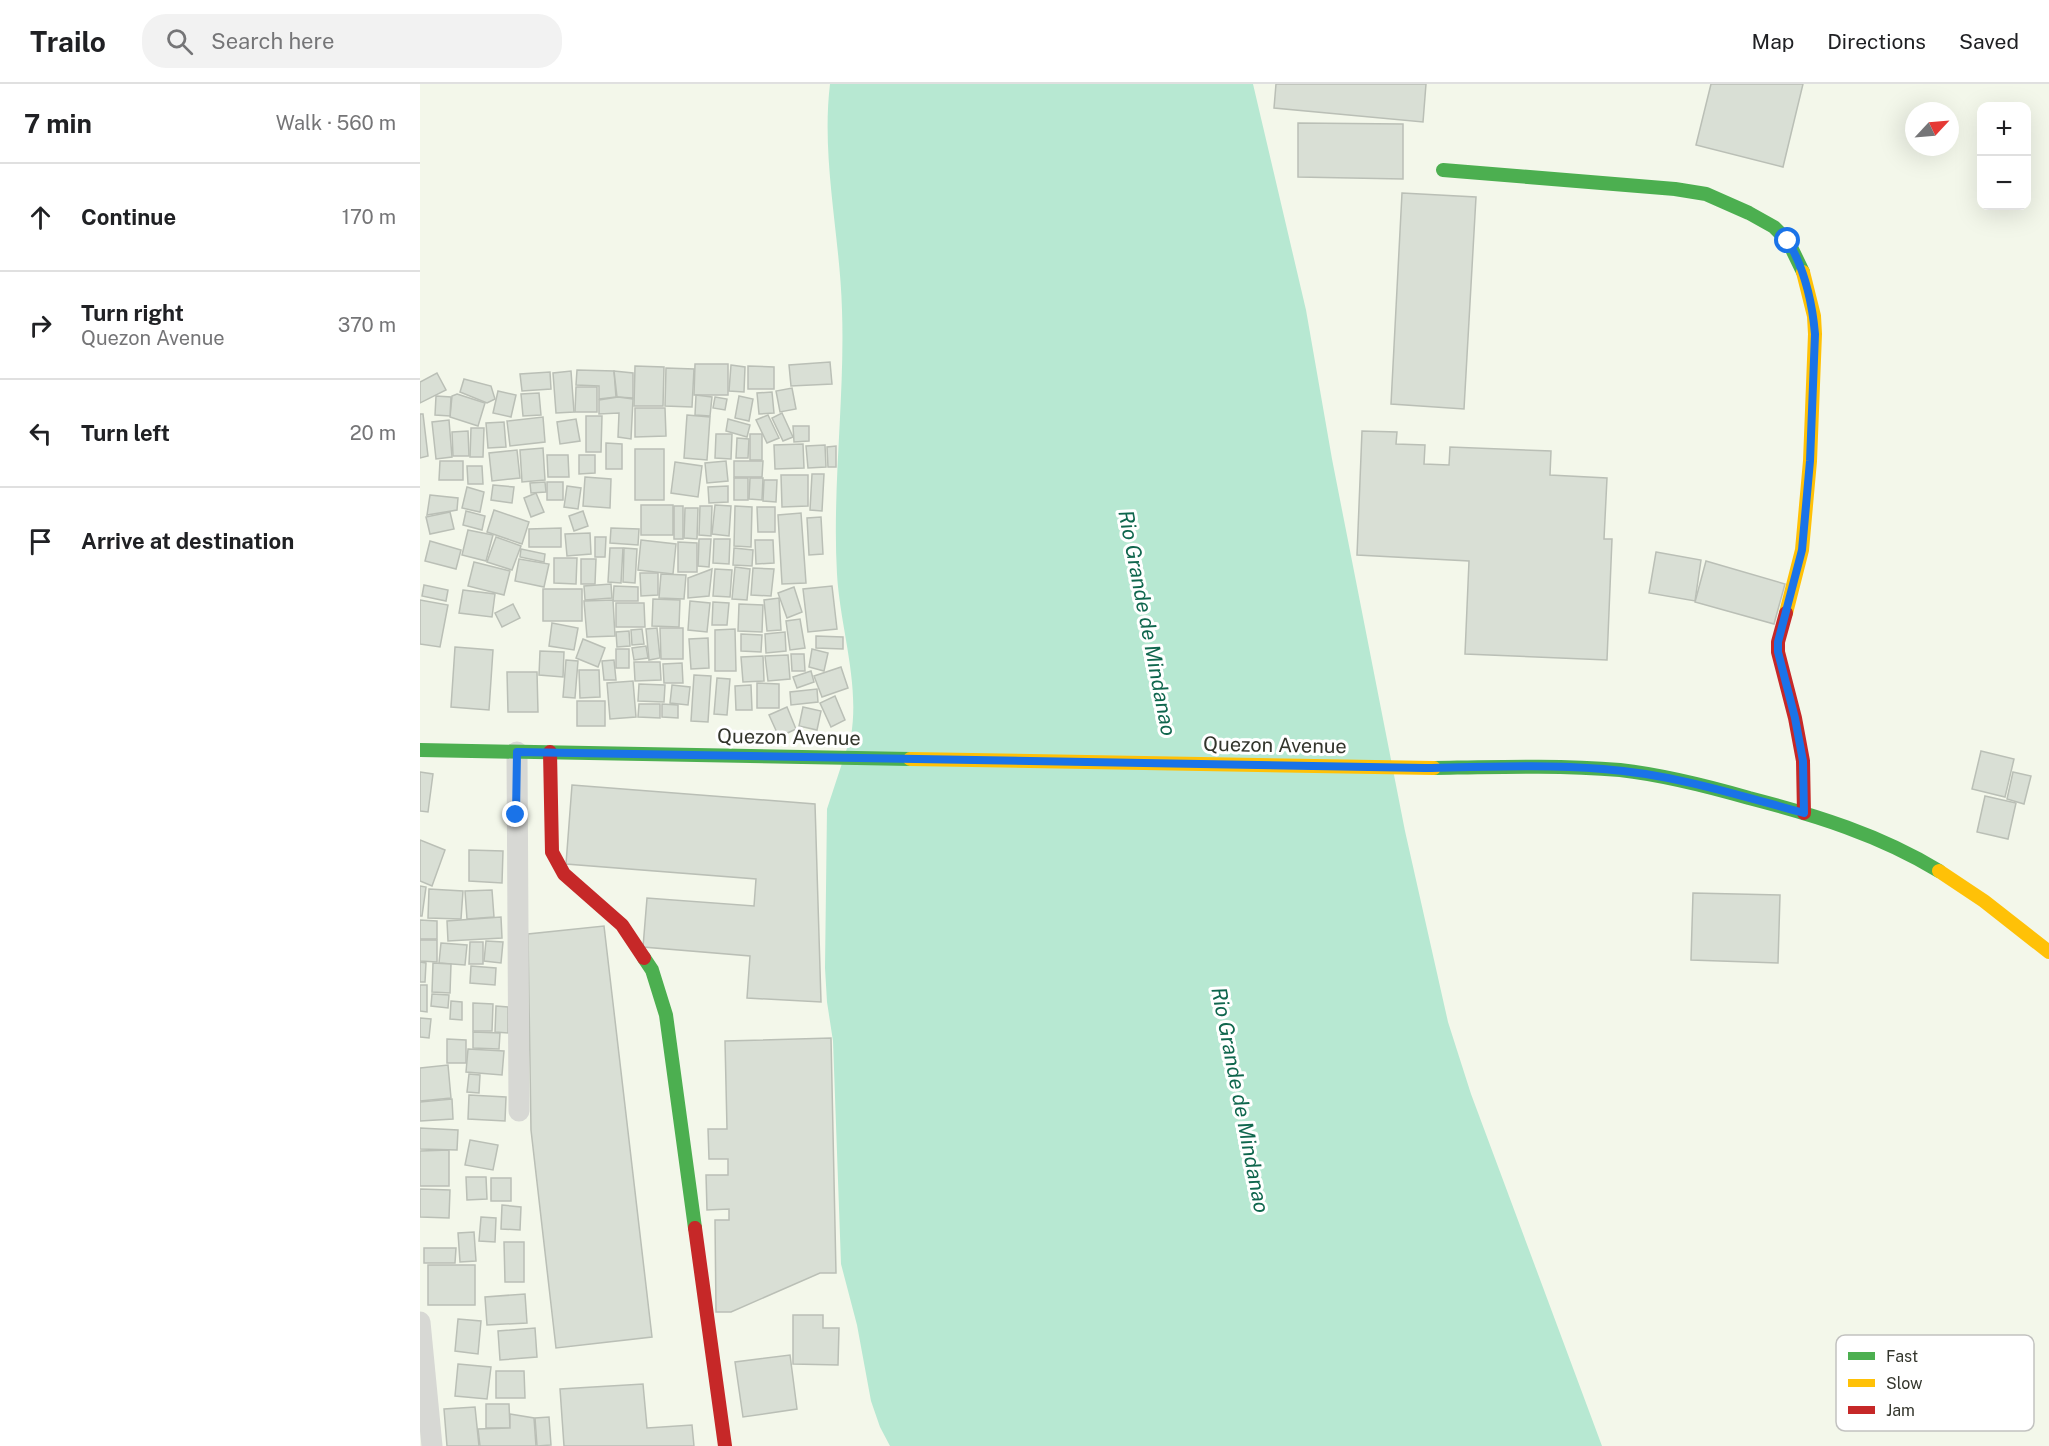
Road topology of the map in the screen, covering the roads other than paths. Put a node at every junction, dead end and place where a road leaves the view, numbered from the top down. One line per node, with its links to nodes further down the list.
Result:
1 (1443, 170): 5 (street)
2 (420, 750): 3 (street, Quezon Avenue)
3 (517, 752): 4 (street, Quezon Avenue); 7 (street)
4 (550, 752): 5 (street, Quezon Avenue); 10 (street)
5 (1804, 813): 6 (street, Quezon Avenue)
6 (2049, 952)
7 (519, 1111)
8 (420, 1322): 9 (street)
9 (432, 1446)
10 (725, 1446)

